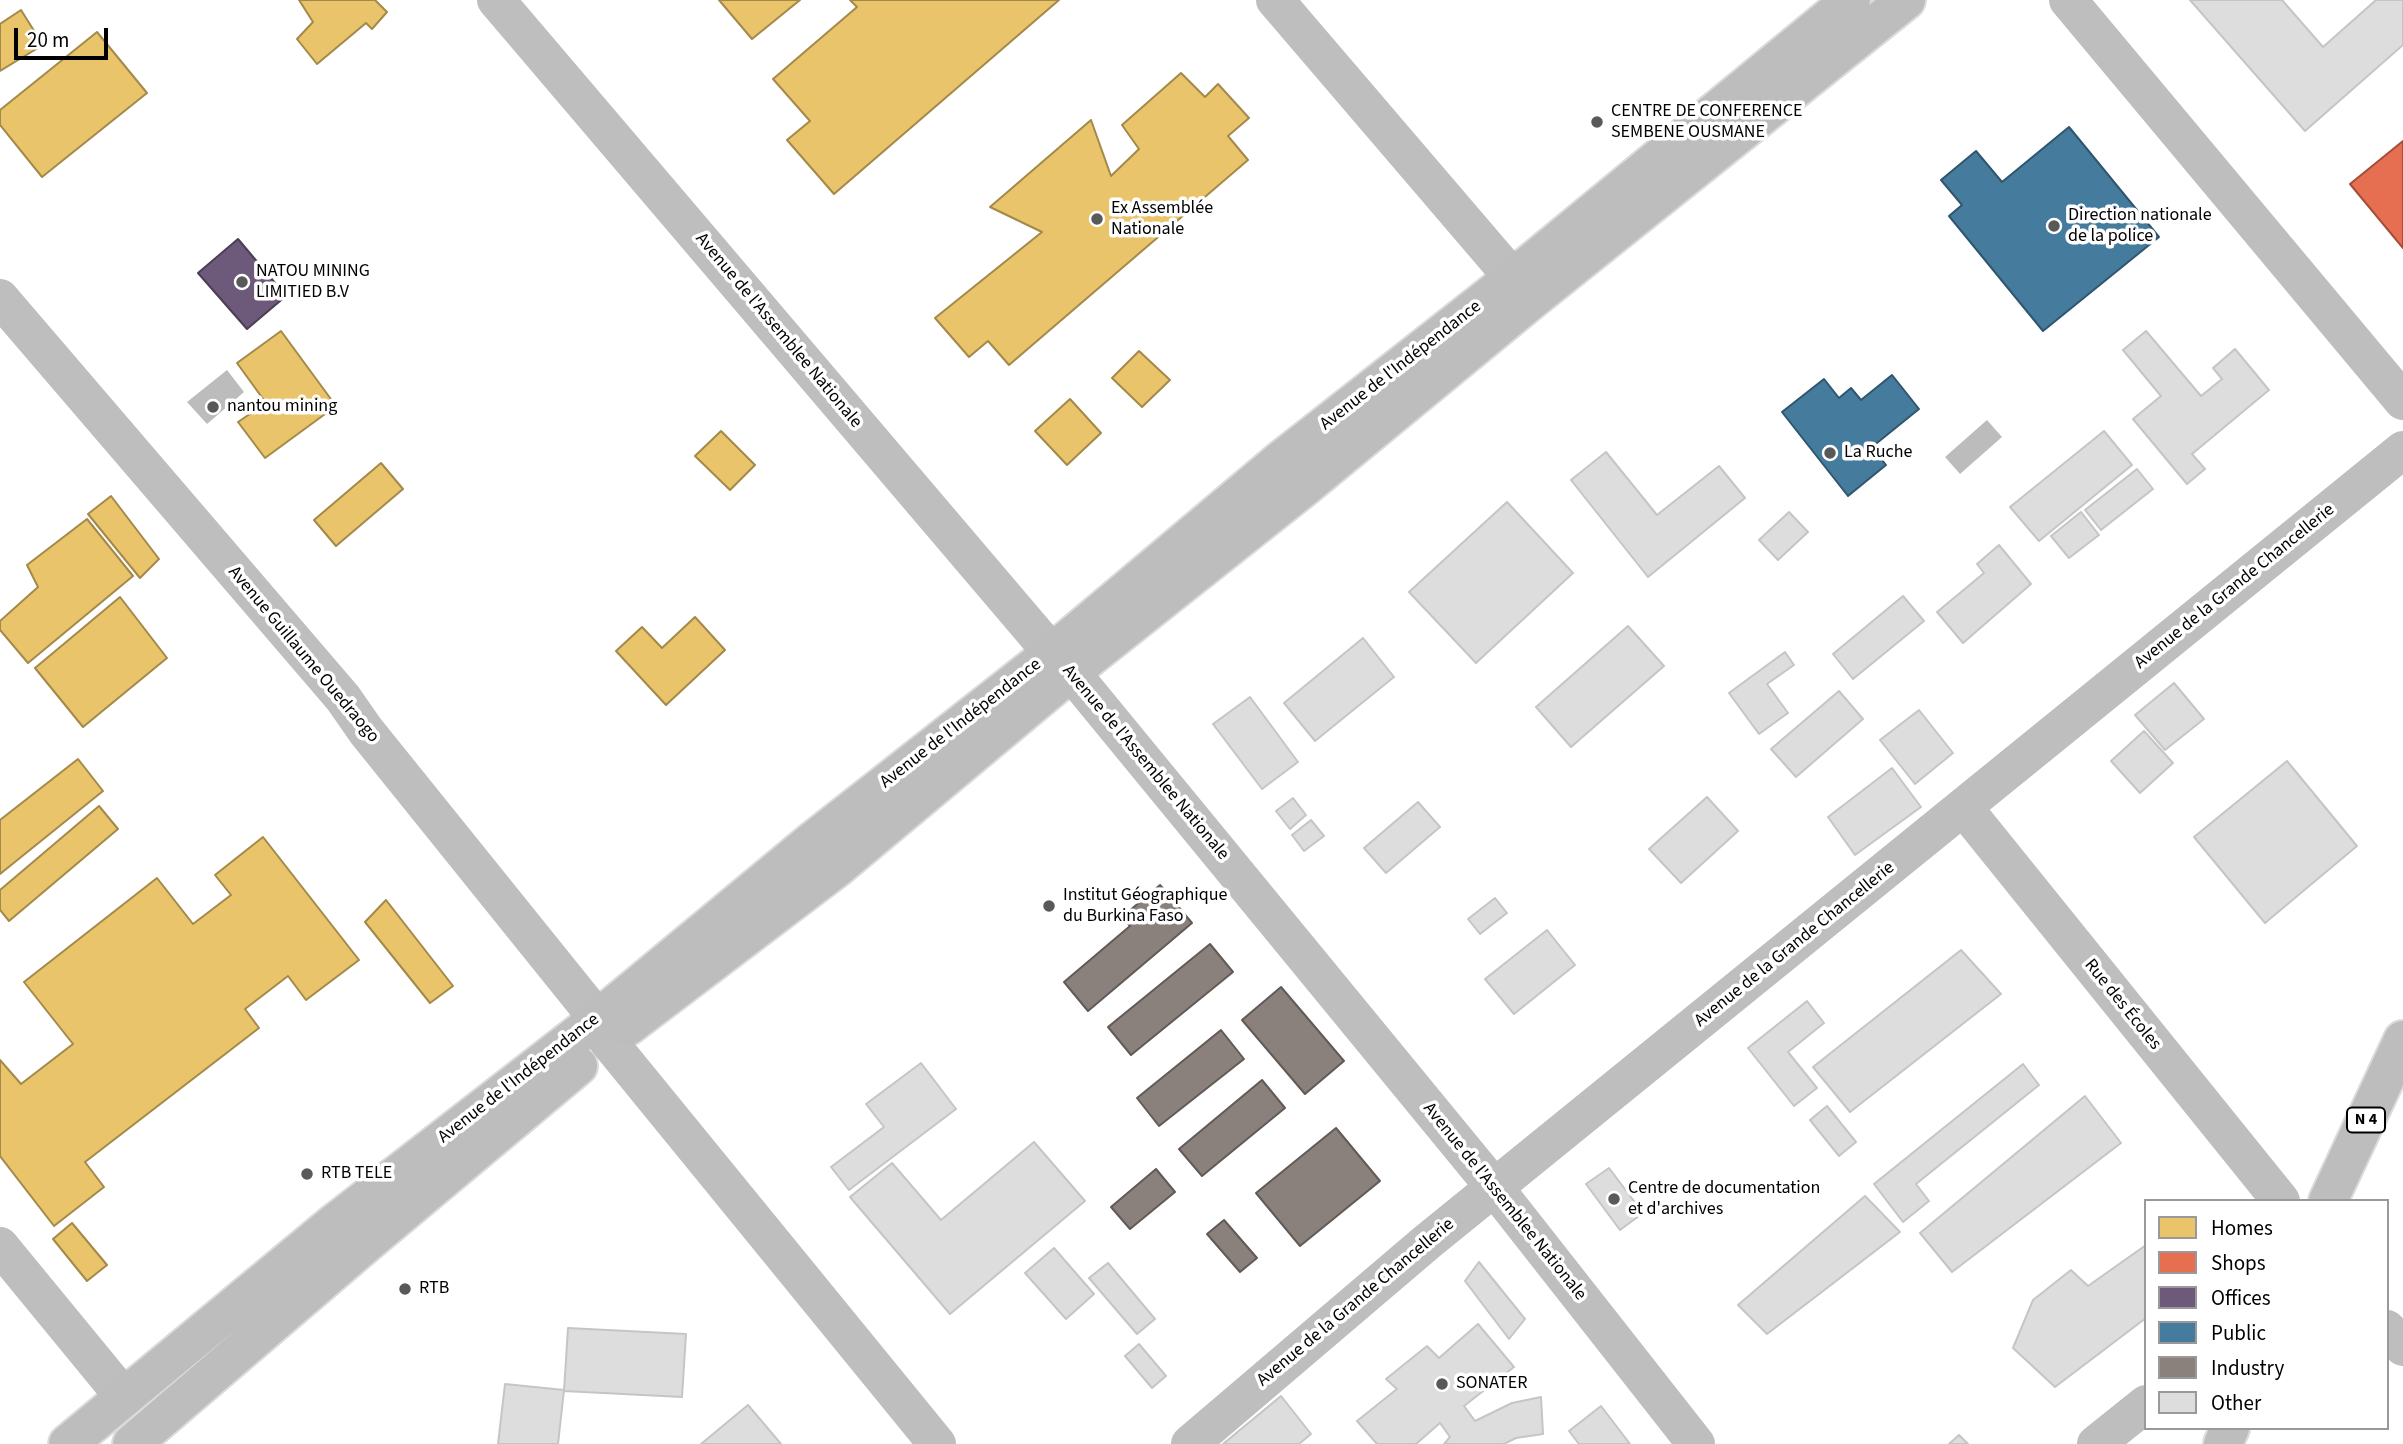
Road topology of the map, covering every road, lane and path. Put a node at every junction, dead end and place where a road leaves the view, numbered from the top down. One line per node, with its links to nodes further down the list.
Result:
1 (496, 0): 11 (street, Avenue de l'Assemblee Nationale)
2 (1275, 0): 7 (street)
3 (1851, 0): 6 (main road, Avenue de l'Indépendance)
4 (1906, 0): 6 (main road, Avenue de l'Indépendance)
5 (2068, 0): 9 (street)
6 (1746, 107): 7 (main road, Avenue de l'Indépendance)
7 (1521, 289): 11 (main road, Avenue de l'Indépendance)
8 (0, 298): 13 (street, Avenue Guillaume Ouedraogo)
9 (2403, 401)
10 (2403, 450): 12 (street, Avenue de la Grande Chancellerie)
11 (1061, 663): 13 (main road, Avenue de l'Indépendance); 15 (street, Avenue de l'Assemblee Nationale)
12 (1964, 808): 15 (street, Avenue de la Grande Chancellerie); 16 (street, Rue des Écoles)
13 (603, 1030): 21 (main road, Avenue de l'Indépendance); 24 (main road, Avenue de l'Indépendance); 25 (street, Avenue Guillaume Ouedraogo)
14 (2403, 1040): 17 (main road, N 4)
15 (1494, 1187): 26 (street, Avenue de la Grande Chancellerie); 27 (street, Avenue de l'Assemblee Nationale)
16 (2279, 1199)
17 (2329, 1199)
18 (0, 1246): 21 (street)
19 (2389, 1331): 20 (street)
20 (2403, 1347)
21 (124, 1397): 23 (main road, Avenue de l'Indépendance)
22 (2144, 1406): 28 (street)
23 (68, 1444)
24 (132, 1444)
25 (937, 1444)
26 (1190, 1444)
27 (1696, 1444)
28 (2096, 1444)

